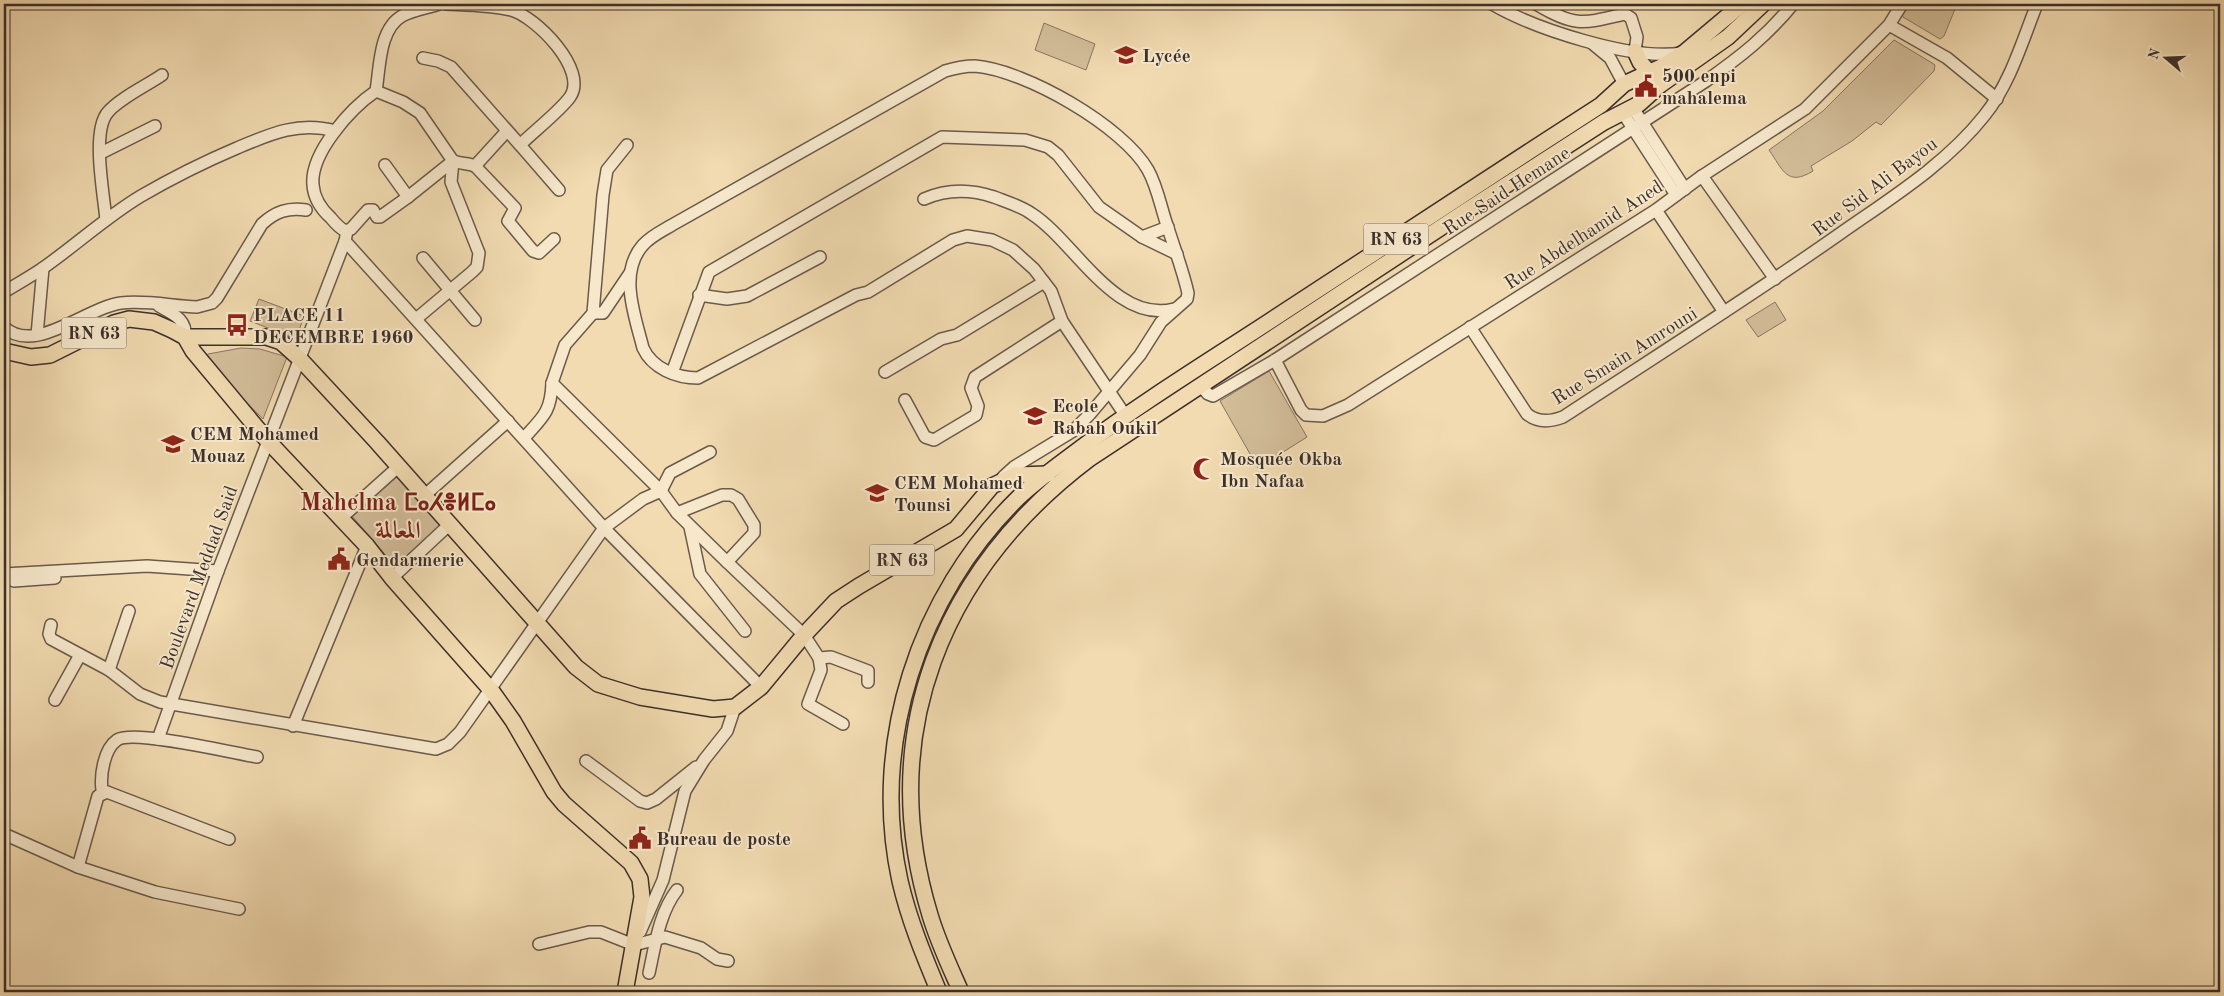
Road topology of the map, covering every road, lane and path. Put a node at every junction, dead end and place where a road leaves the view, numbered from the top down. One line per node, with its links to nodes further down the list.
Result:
1 (439, 4): 20 (street)
2 (446, 4): 10 (street)
3 (1492, 4): 12 (street)
4 (1536, 4): 13 (street)
5 (1742, 4): 14 (main road, RN 63)
6 (1763, 4): 19 (main road)
7 (1793, 4): 24 (street, Rue Said Hemane)
8 (1902, 4): 11 (street, Rue Abdelhamid Aned)
9 (2037, 4): 22 (street, Rue Sid Ali Bayou)
10 (514, 7): 28 (street)
11 (1889, 25): 22 (street); 34 (street, Rue Abdelhamid Aned)
12 (1590, 41): 13 (street); 18 (street)
13 (1635, 51): 14 (street); 16 (main road)
14 (1686, 52): 16 (main road, RN 63)
15 (423, 58): 27 (street)
16 (1649, 72): 18 (main road, RN 63); 19 (main road)
17 (162, 75): 30 (street)
18 (1624, 84): 21 (main road, RN 63)
19 (1655, 90): 23 (main road)
20 (376, 91): 26 (street); 31 (street)
21 (1609, 98): 23 (main road); 76 (main road, RN 63)
22 (1997, 99): 51 (street, Rue Sid Ali Bayou)
23 (1624, 112): 24 (street); 73 (main road)
24 (1638, 125): 36 (street); 69 (street, Rue Said Hemane)
25 (155, 126): 30 (street)
26 (335, 131): 41 (street); 43 (street)
27 (506, 132): 28 (street); 33 (street)
28 (520, 145): 35 (street)
29 (627, 145): 59 (street)
30 (100, 153): 41 (street)
31 (453, 161): 33 (street); 37 (street); 53 (street)
32 (385, 164): 37 (street)
33 (475, 166): 45 (street)
34 (1702, 176): 36 (street, Rue Abdelhamid Aned); 51 (street)
35 (559, 190)
36 (1681, 192): 40 (street, Rue Abdelhamid Aned)
37 (408, 196): 43 (street)
38 (924, 199): 57 (street)
39 (306, 210): 56 (street)
40 (1656, 210): 58 (street); 63 (street, Rue Abdelhamid Aned)
41 (106, 220): 49 (street)
42 (1168, 227): 44 (street); 46 (street); 50 (street)
43 (346, 236): 60 (street); 68 (street, Boulevard Meddad Said)
44 (1142, 238): 46 (street); 55 (street)
45 (554, 239)
46 (1177, 254): 57 (street)
47 (820, 257): 55 (street)
48 (423, 258): 53 (street)
49 (43, 268): 54 (street); 65 (street)
50 (630, 272): 59 (street); 71 (street)
51 (1775, 280): 58 (street, Rue Sid Ali Bayou)
52 (1044, 282): 62 (street); 70 (street); 71 (street)
53 (448, 290): 60 (street); 61 (street)
54 (4, 292)
55 (699, 295): 71 (street)
56 (156, 304): 65 (street); 66 (street)
57 (1174, 309): 74 (street)
58 (1724, 312): 63 (street, Rue Smain Amrouni)
59 (593, 313): 72 (street)
60 (416, 319): 77 (street)
61 (475, 320)
62 (1062, 321): 74 (street); 75 (street)
63 (1470, 326): 69 (street, Rue Abdelhamid Aned)
64 (4, 327): 65 (street)
65 (37, 335)
66 (185, 337): 67 (main road, RN 63); 68 (main road, RN 63); 79 (main road)
67 (4, 351)
68 (300, 359): 79 (street, Boulevard Meddad Said); 81 (main road, RN 63)
69 (1275, 360): 73 (street, Rue Said Hemane)
70 (885, 372)
71 (672, 373)
72 (552, 383): 78 (street); 85 (street)
73 (1200, 385): 83 (main road)
74 (1107, 392): 76 (street); 84 (street)
75 (905, 400)
76 (1125, 415): 82 (main road, RN 63)
77 (508, 421): 78 (street); 86 (street)
78 (524, 438): 92 (street)
79 (267, 440): 89 (main road); 96 (street, Boulevard Meddad Said)
80 (710, 452): 85 (street)
81 (398, 467): 86 (main road, RN 63); 89 (street)
82 (1047, 474): 83 (main road); 84 (main road); 87 (main road)
83 (1069, 474): 133 (main road)
84 (996, 483): 87 (main road); 104 (main road, RN 63)
85 (661, 492): 88 (street); 92 (street)
86 (424, 496): 90 (main road, RN 63)
87 (1018, 498): 132 (main road)
88 (678, 513): 91 (street); 94 (street)
89 (340, 519): 93 (main road)
90 (450, 524): 98 (street); 101 (main road, RN 63)
91 (690, 527): 94 (street); 103 (street)
92 (604, 528): 101 (street); 109 (street)
93 (367, 546): 98 (main road); 115 (street)
94 (727, 562): 104 (street)
95 (158, 567): 96 (street); 97 (street); 99 (street)
96 (218, 571): 112 (street, Boulevard Meddad Said)
97 (4, 574)
98 (392, 578): 110 (main road)
99 (4, 582)
100 (129, 611): 107 (street)
101 (536, 623): 110 (street); 113 (main road, RN 63)
102 (51, 624): 105 (street)
103 (746, 631)
104 (804, 635): 106 (street); 109 (main road, RN 63)
105 (80, 655): 107 (street); 111 (street)
106 (819, 658): 108 (street); 114 (street)
107 (109, 670): 112 (street)
108 (868, 682)
109 (761, 687): 113 (main road, RN 63)
110 (491, 690): 115 (street); 128 (main road)
111 (55, 700)
112 (170, 703): 115 (street); 116 (street, Boulevard Meddad Said)
113 (735, 707): 118 (street)
114 (843, 724)
115 (293, 726)
116 (158, 739): 117 (street); 120 (street)
117 (257, 757)
118 (704, 760): 119 (street); 128 (street)
119 (586, 761)
120 (107, 792): 122 (street); 123 (street)
121 (4, 834): 123 (street)
122 (229, 839)
123 (78, 867): 125 (street)
124 (677, 890): 126 (street)
125 (239, 909)
126 (657, 939): 128 (street); 129 (street); 130 (street)
127 (539, 944): 128 (street)
128 (634, 945): 131 (main road)
129 (728, 961)
130 (649, 973)
131 (625, 992)
132 (939, 992)
133 (961, 992)

